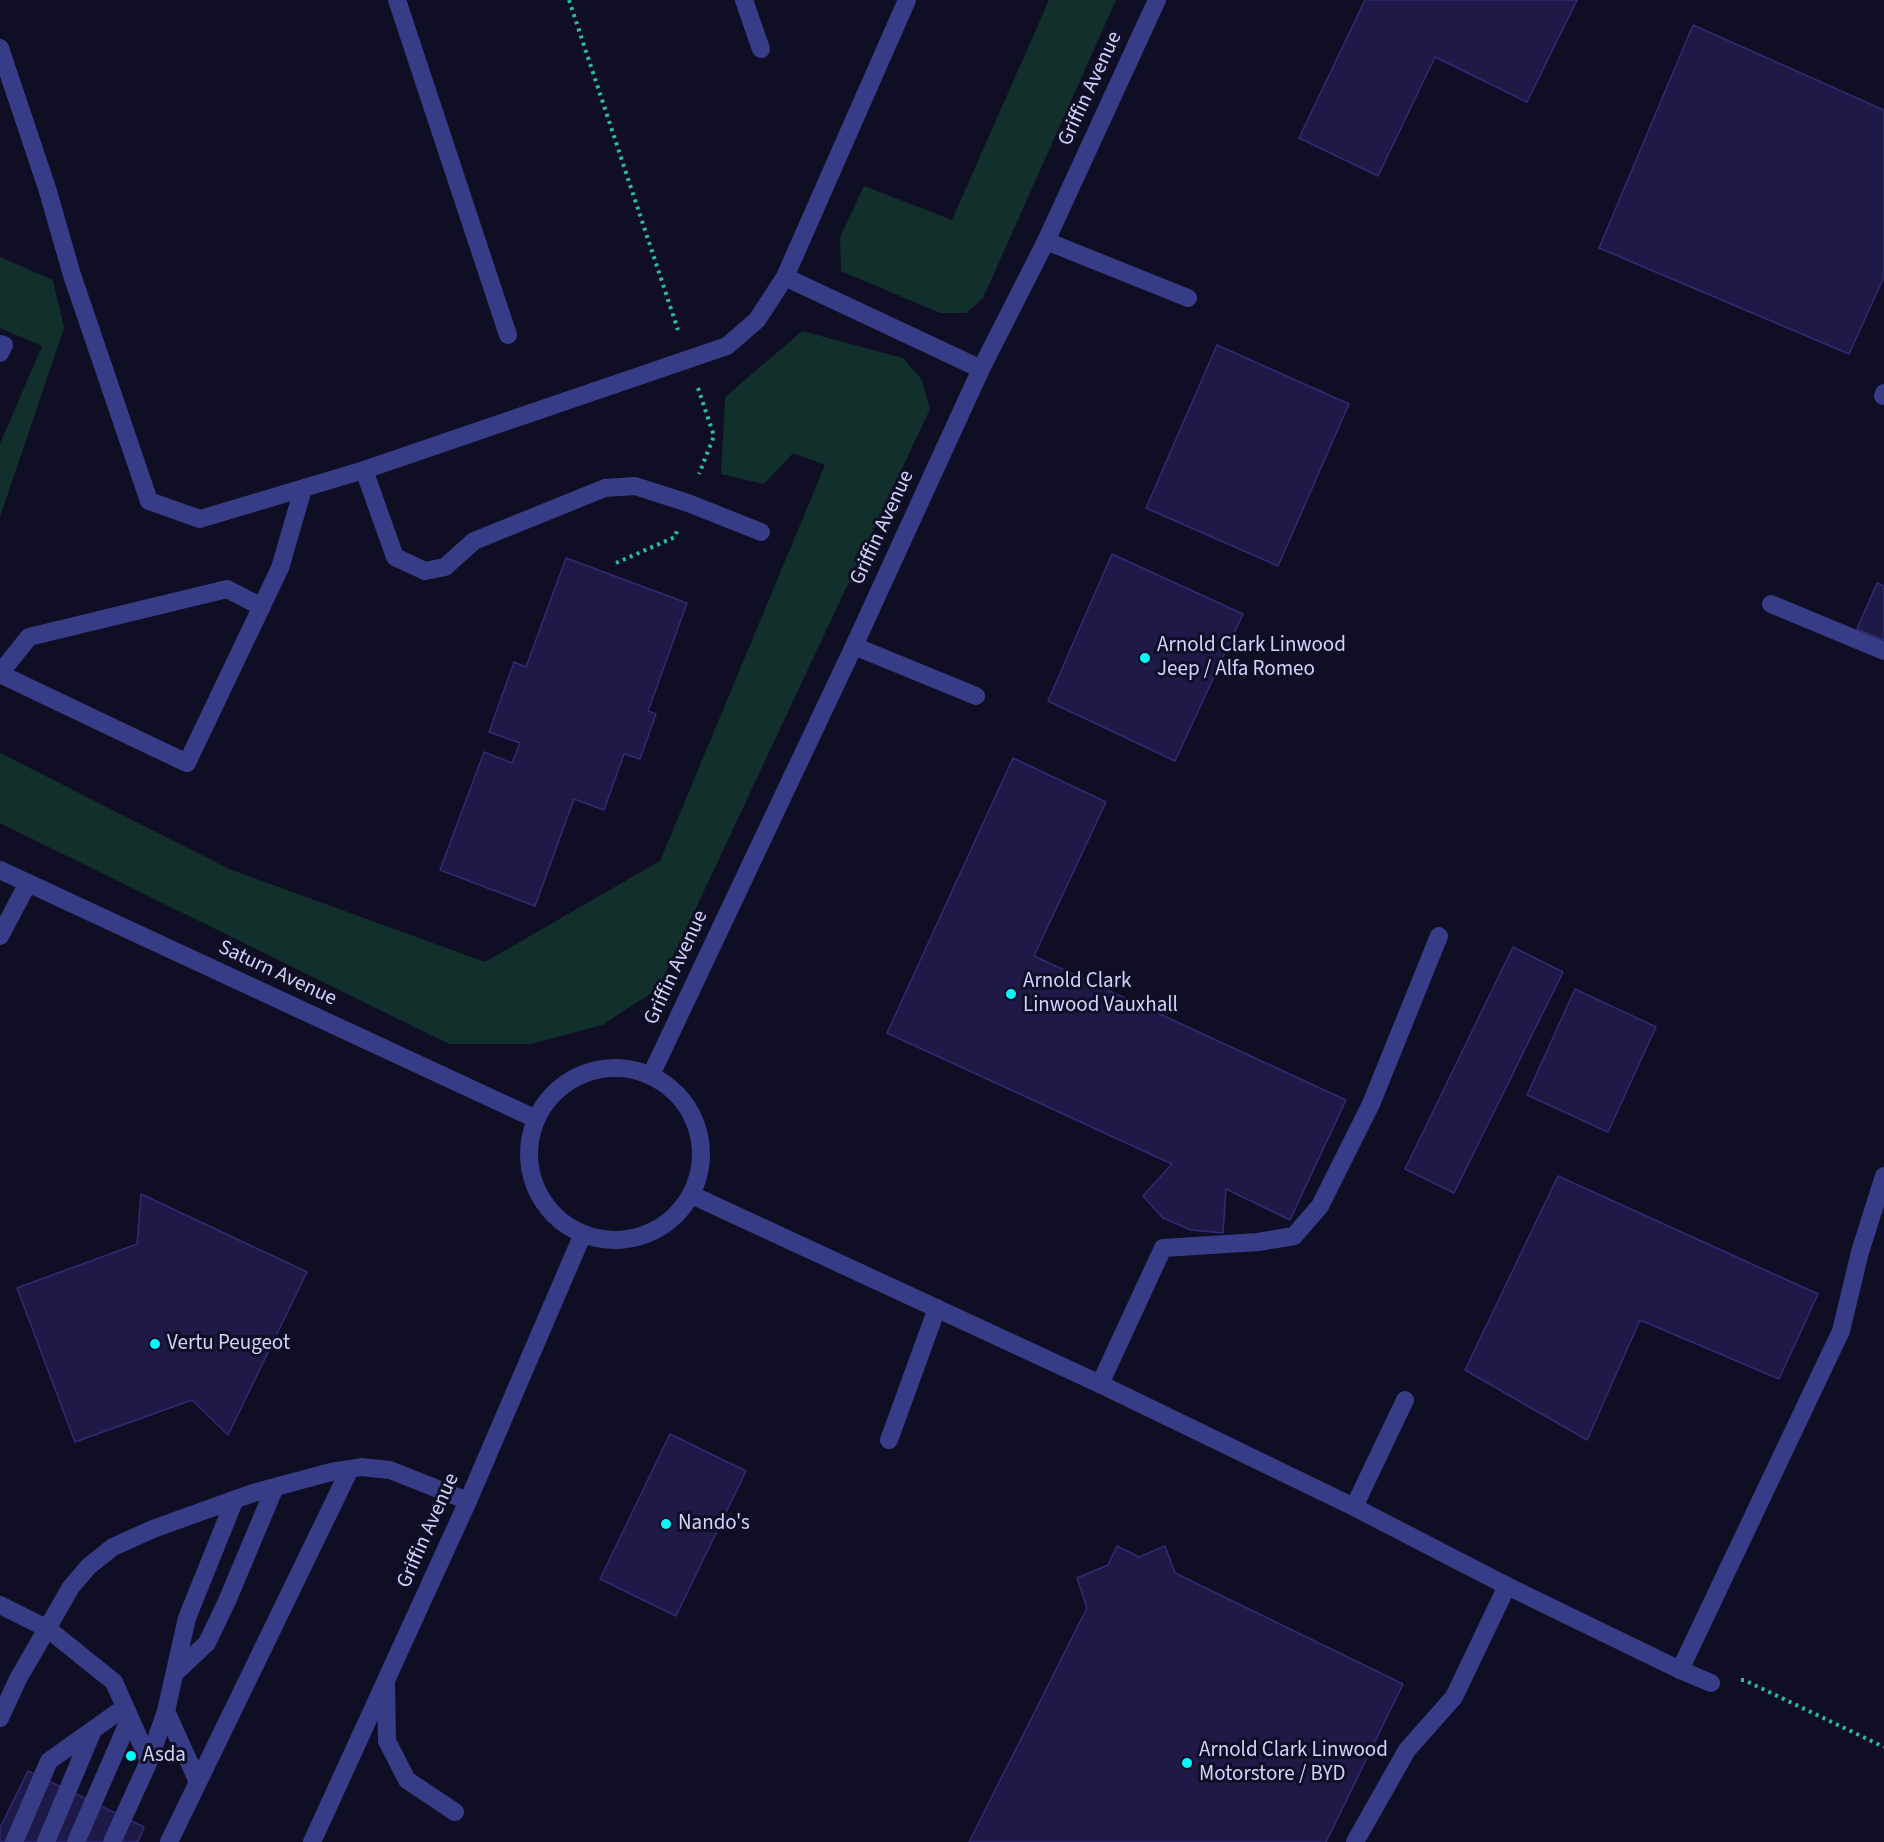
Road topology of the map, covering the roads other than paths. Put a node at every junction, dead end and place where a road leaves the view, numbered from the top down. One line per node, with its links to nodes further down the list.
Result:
1 (397, 0): 10 (street)
2 (744, 0): 6 (street)
3 (907, 0): 8 (street)
4 (1157, 0): 7 (street, Griffin Avenue)
5 (0, 48): 13 (street)
6 (761, 50)
7 (1046, 241): 9 (street); 11 (street, Griffin Avenue)
8 (785, 277): 11 (street); 12 (street)
9 (1188, 298)
10 (508, 334)
11 (981, 369): 17 (street, Griffin Avenue)
12 (364, 470): 13 (street); 14 (street)
13 (303, 489): 16 (street)
14 (761, 532)
15 (1771, 604): 18 (street)
16 (262, 607): 19 (street); 19 (street)
17 (854, 646): 20 (street); 25 (street, Griffin Avenue)
18 (1884, 651)
19 (0, 673)
20 (976, 696)
21 (0, 870): 22 (street, Saturn Avenue)
22 (28, 883): 23 (street); 26 (street, Saturn Avenue)
23 (0, 936)
24 (1439, 936): 31 (street)
25 (651, 1075): 26 (street); 28 (street)
26 (536, 1119): 29 (street)
27 (1884, 1176): 42 (street)
28 (694, 1196): 29 (street); 30 (street)
29 (582, 1236): 37 (street, Griffin Avenue)
30 (938, 1308): 31 (street); 33 (street)
31 (1100, 1384): 38 (street)
32 (1406, 1400): 38 (street)
33 (889, 1440)
34 (350, 1469): 35 (street); 37 (street); 51 (street)
35 (275, 1487): 36 (street); 43 (street)
36 (235, 1499): 41 (street); 43 (street)
37 (468, 1502): 44 (street, Griffin Avenue)
38 (1354, 1507): 39 (street)
39 (1507, 1586): 42 (street); 59 (street)
40 (0, 1605): 41 (street)
41 (48, 1629): 47 (street); 48 (street)
42 (1680, 1670): 45 (street)
43 (174, 1674): 46 (street)
44 (386, 1682): 52 (street); 58 (street, Griffin Avenue)
45 (1711, 1683)
46 (166, 1711): 50 (street); 51 (street)
47 (128, 1712): 49 (street); 50 (street); 55 (street)
48 (0, 1718)
49 (94, 1729): 53 (street); 54 (street)
50 (149, 1761): 56 (street)
51 (198, 1782): 57 (street)
52 (455, 1812)
53 (14, 1842)
54 (46, 1842)
55 (76, 1842)
56 (112, 1842)
57 (169, 1842)
58 (312, 1842)
59 (1355, 1842)

